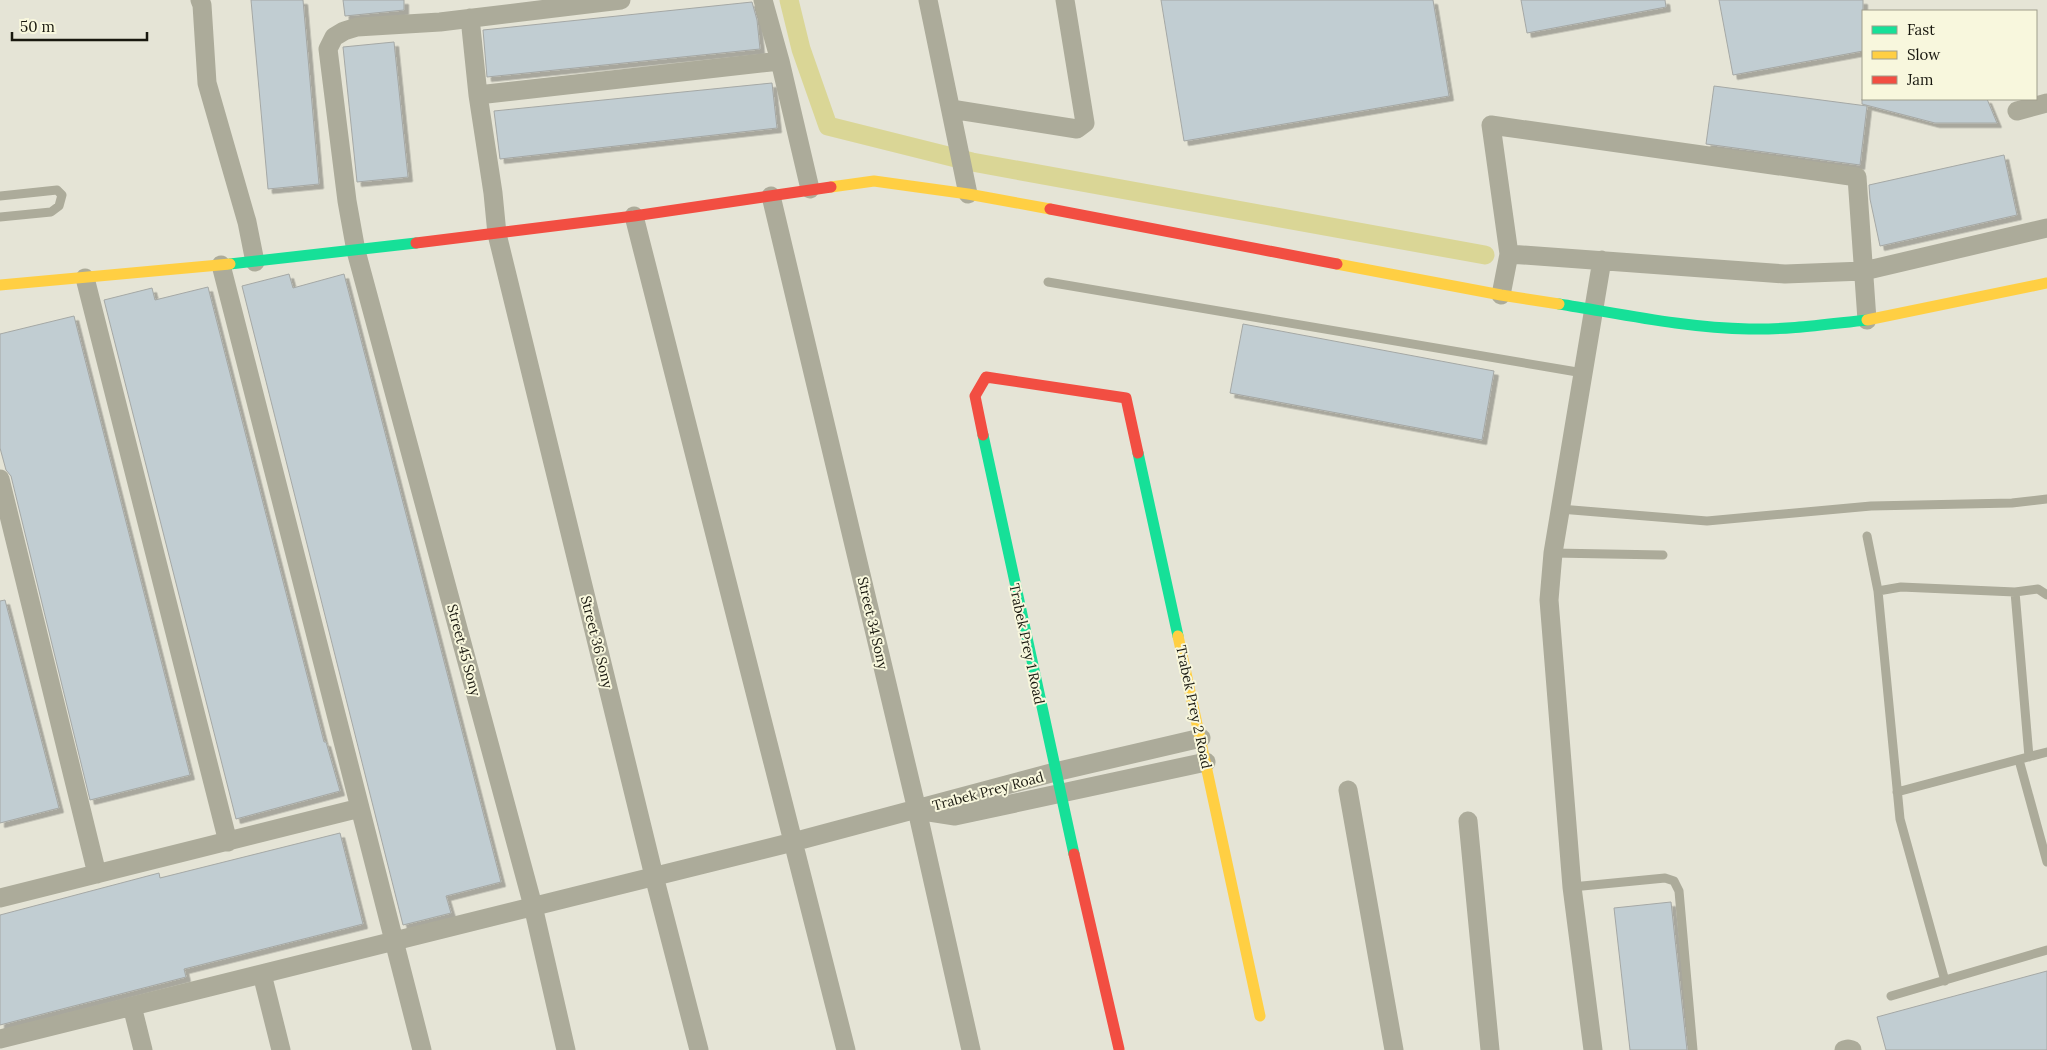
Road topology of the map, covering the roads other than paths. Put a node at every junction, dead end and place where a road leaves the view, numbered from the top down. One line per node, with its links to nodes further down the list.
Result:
1 (200, 0): 23 (street)
2 (621, 0): 6 (street, Street 45 Sony)
3 (764, 0): 7 (street)
4 (928, 0): 11 (street)
5 (1065, 0): 11 (street)
6 (470, 18): 8 (street, Street 36 Sony); 20 (street, Street 45 Sony)
7 (780, 61): 8 (street); 13 (street)
8 (478, 95): 19 (street, Street 36 Sony)
9 (2047, 103): 10 (street)
10 (2017, 111)
11 (952, 116): 12 (street)
12 (966, 187): 13 (street); 30 (street)
13 (810, 189): 15 (street)
14 (0, 196): 17 (lane)
15 (772, 196): 16 (street); 54 (street, Street 34 Sony)
16 (634, 216): 19 (street); 57 (street)
17 (0, 217)
18 (2047, 228): 25 (street)
19 (497, 234): 20 (street); 60 (street, Street 36 Sony)
20 (356, 251): 23 (street); 63 (street, Street 45 Sony)
21 (1509, 254): 22 (street); 25 (street); 30 (street)
22 (1602, 260): 25 (street); 31 (street)
23 (256, 262): 24 (street)
24 (221, 266): 26 (street); 53 (street)
25 (1864, 271): 32 (street)
26 (85, 278): 29 (street); 56 (street)
27 (1048, 282): 33 (lane)
28 (2047, 283): 32 (street)
29 (0, 285)
30 (1501, 295): 31 (street)
31 (1594, 309): 32 (street); 33 (street)
32 (1867, 320)
33 (1583, 373): 37 (street)
34 (1126, 398): 44 (street, Trabek Prey 2 Road); 49 (street, Trabek Prey 1 Road)
35 (0, 479): 59 (street)
36 (2047, 499): 37 (lane)
37 (1560, 509): 39 (street)
38 (1867, 536): 41 (lane)
39 (1553, 553): 40 (lane); 61 (street)
40 (1663, 554)
41 (1878, 591): 42 (lane); 51 (lane)
42 (2015, 592): 43 (lane); 46 (lane)
43 (2047, 595)
44 (1201, 738): 48 (street, Trabek Prey 2 Road); 49 (street, Trabek Prey Road)
45 (2047, 752): 46 (lane)
46 (2029, 757): 47 (lane)
47 (2019, 760): 51 (lane); 58 (lane)
48 (1206, 762): 52 (street, Trabek Prey Road); 70 (street, Trabek Prey 2 Road)
49 (1055, 772): 52 (street, Trabek Prey 1 Road); 54 (street, Trabek Prey Road)
50 (1348, 790): 80 (street)
51 (1897, 792): 67 (lane)
52 (1060, 793): 54 (street, Trabek Prey Road); 72 (street, Trabek Prey 1 Road)
53 (360, 808): 56 (street); 64 (street)
54 (917, 810): 57 (street); 79 (street, Street 34 Sony)
55 (1468, 822): 81 (street)
56 (228, 842): 59 (street)
57 (793, 842): 60 (street); 78 (street)
58 (2047, 862)
59 (97, 874): 62 (street)
60 (654, 876): 63 (street); 77 (street, Street 36 Sony)
61 (1572, 886): 82 (street); 83 (lane)
62 (0, 898)
63 (533, 906): 64 (street); 76 (street, Street 45 Sony)
64 (394, 941): 66 (street); 75 (street)
65 (2047, 950): 67 (lane)
66 (262, 974): 69 (street); 74 (street)
67 (1945, 981): 68 (lane)
68 (1891, 996)
69 (132, 1006): 71 (street); 73 (street)
70 (1260, 1016)
71 (0, 1038)
72 (1119, 1049)
73 (143, 1050)
74 (281, 1050)
75 (422, 1050)
76 (566, 1050)
77 (699, 1050)
78 (846, 1050)
79 (971, 1050)
80 (1394, 1050)
81 (1490, 1050)
82 (1593, 1050)
83 (1693, 1050)
84 (1844, 1050): 85 (street)
85 (1852, 1050)

